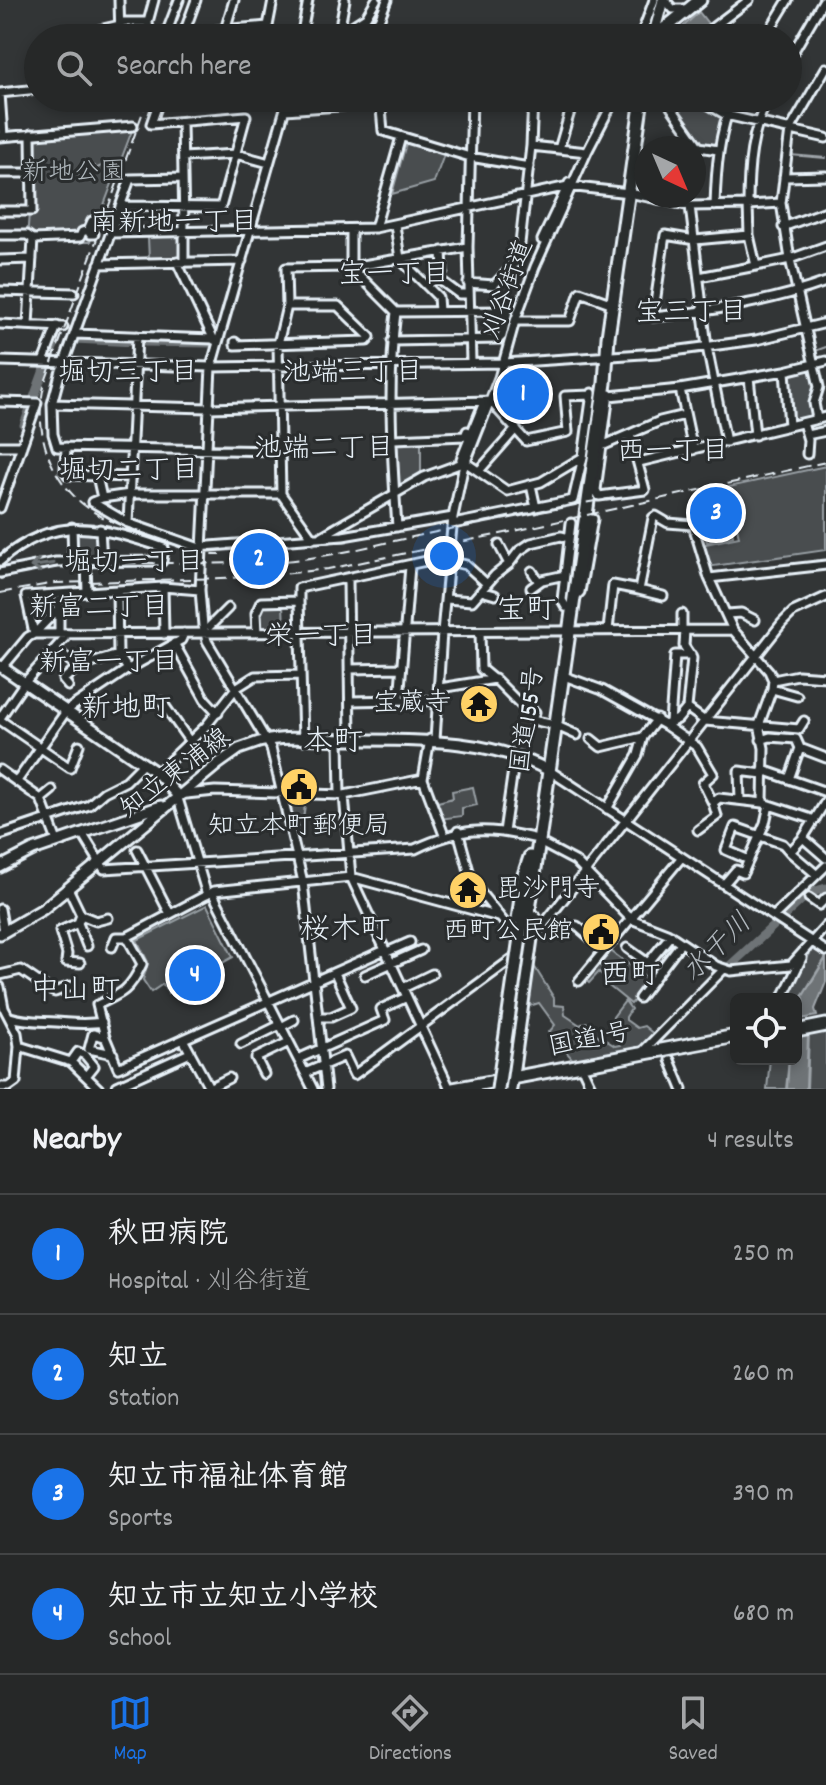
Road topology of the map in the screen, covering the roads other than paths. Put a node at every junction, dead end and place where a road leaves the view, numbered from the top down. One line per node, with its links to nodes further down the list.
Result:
1 (119, 0): 19 (street)
2 (154, 0): 18 (street)
3 (179, 0): 21 (street)
4 (196, 0): 22 (street)
5 (234, 0): 23 (street)
6 (273, 0): 24 (street)
7 (308, 0): 25 (street)
8 (345, 0): 26 (street)
9 (376, 0): 27 (street)
10 (387, 0): 28 (street)
11 (654, 0): 29 (street)
12 (664, 0): 17 (street); 30 (main road)
13 (700, 0): 17 (highway)
14 (749, 0): 32 (street)
15 (788, 0): 33 (street)
16 (823, 1): 34 (street)
17 (688, 9): 31 (highway)
18 (148, 22): 19 (street)
19 (120, 23): 20 (street)
20 (117, 24)
21 (170, 24)
22 (187, 24)
23 (227, 24)
24 (268, 24)
25 (304, 24)
26 (343, 24)
27 (355, 24)
28 (374, 24)
29 (645, 24)
30 (656, 24)
31 (669, 24)
32 (719, 24)
33 (773, 24)
34 (802, 37)
35 (826, 68): 38 (street)
36 (24, 90): 37 (street)
37 (0, 93): 58 (street)
38 (802, 109)
39 (155, 112): 53 (street)
40 (284, 112): 68 (street)
41 (381, 112): 59 (street)
42 (472, 112): 67 (street)
43 (532, 112): 61 (street)
44 (570, 112): 62 (street)
45 (606, 112): 64 (street, 刈谷街道)
46 (640, 112): 76 (highway, 国道155号)
47 (675, 112): 63 (street)
48 (721, 112): 52 (street)
49 (727, 112): 52 (street)
50 (762, 112): 54 (street)
51 (800, 112): 56 (street)
52 (726, 115): 54 (street); 63 (street)
53 (182, 122): 65 (street); 66 (street)
54 (757, 123): 56 (street); 80 (street)
55 (133, 126): 57 (street)
56 (790, 130): 60 (street); 73 (street)
57 (31, 134): 58 (street); 71 (street)
58 (2, 136)
59 (401, 137): 67 (street); 92 (street)
60 (826, 138)
61 (531, 146): 62 (street); 69 (street)
62 (559, 149): 64 (street)
63 (718, 150): 83 (street)
64 (587, 151): 75 (street, 刈谷街道)
65 (236, 154): 66 (street); 68 (street); 84 (street)
66 (183, 157): 74 (street)
67 (470, 157): 69 (street); 85 (street)
68 (269, 163): 94 (street)
69 (529, 167): 78 (street)
70 (0, 173): 71 (street)
71 (31, 173): 87 (street)
72 (826, 176): 73 (street)
73 (784, 177): 79 (street)
74 (183, 178): 81 (street); 84 (street)
75 (570, 186): 76 (street); 78 (street); 130 (street, 刈谷街道); 148 (street)
76 (629, 193): 77 (street); 124 (highway, 国道155号)
77 (634, 194)
78 (524, 195): 85 (street); 117 (street)
79 (781, 203): 80 (street); 91 (street)
80 (748, 205): 83 (street); 98 (street)
81 (120, 206): 84 (street); 95 (street)
82 (706, 206): 83 (street)
83 (715, 206)
84 (183, 207): 90 (street)
85 (469, 208): 89 (street); 103 (street)
86 (690, 208): 101 (street)
87 (0, 211)
88 (826, 211): 91 (street)
89 (395, 225): 92 (street); 106 (street)
90 (184, 227)
91 (783, 227): 107 (street)
92 (375, 228): 93 (street)
93 (351, 229): 94 (street); 113 (street)
94 (250, 232): 95 (street); 109 (street)
95 (111, 233): 111 (street)
96 (94, 234): 100 (street)
97 (0, 235): 100 (street)
98 (749, 235): 101 (street); 112 (street)
99 (184, 238): 110 (street)
100 (33, 239): 105 (street)
101 (695, 240): 115 (street); 129 (street)
102 (826, 246): 107 (street)
103 (468, 247): 104 (street); 117 (street)
104 (442, 251): 106 (street); 114 (street)
105 (32, 259): 108 (street); 120 (street)
106 (400, 259): 113 (street); 118 (street)
107 (790, 259): 112 (street); 121 (street)
108 (0, 260)
109 (242, 261): 110 (street); 139 (street)
110 (181, 262): 111 (street); 139 (street)
111 (99, 264): 135 (street)
112 (756, 266): 115 (street)
113 (351, 267): 125 (street); 128 (street)
114 (436, 277): 118 (street); 123 (street)
115 (699, 277): 129 (street)
116 (826, 282): 121 (street)
117 (468, 283): 123 (street)
118 (427, 286): 127 (street)
119 (0, 291): 120 (street)
120 (31, 292): 122 (street); 133 (street)
121 (797, 292): 129 (street); 134 (street)
122 (74, 293)
123 (469, 294): 126 (street)
124 (613, 304): 130 (street); 150 (highway, 国道155号)
125 (287, 306): 141 (street); 141 (street)
126 (469, 310): 127 (street); 137 (street); 137 (street)
127 (439, 311): 128 (street)
128 (396, 312): 138 (street)
129 (703, 312): 142 (street)
130 (515, 321): 148 (street, 刈谷街道)
131 (826, 323): 134 (street)
132 (0, 324): 133 (street)
133 (28, 325): 145 (street)
134 (806, 330): 142 (street); 152 (street)
135 (75, 334): 136 (street); 147 (street)
136 (137, 336): 139 (street); 151 (street)
137 (470, 340): 138 (street); 146 (street)
138 (392, 341): 149 (street)
139 (215, 342): 153 (street)
140 (235, 342): 141 (street)
141 (278, 344): 154 (street)
142 (707, 347): 150 (street); 157 (street)
143 (0, 361): 145 (street)
144 (826, 361): 152 (street)
145 (43, 362): 147 (street)
146 (471, 362): 148 (street); 149 (street)
147 (65, 363): 151 (street); 163 (street)
148 (502, 363): 150 (street); 162 (street, 刈谷街道)
149 (392, 364): 154 (street); 164 (street)
150 (607, 364): 160 (street); 242 (highway, 国道155号)
151 (136, 365): 153 (street); 165 (street)
152 (814, 365): 155 (street); 158 (street)
153 (211, 367): 154 (street); 167 (street)
154 (278, 367): 166 (street)
155 (785, 371): 156 (street); 171 (street)
156 (749, 377): 157 (street); 175 (street)
157 (714, 383): 159 (street); 178 (street)
158 (822, 386): 169 (street)
159 (680, 389): 160 (street); 168 (street)
160 (609, 396): 181 (street)
161 (0, 402): 180 (street)
162 (483, 402): 164 (street); 172 (street); 177 (street); 189 (street, 刈谷街道)
163 (52, 404): 165 (street); 182 (street)
164 (392, 405): 166 (street); 177 (street)
165 (135, 406): 167 (street); 183 (street)
166 (279, 407): 167 (street); 186 (street)
167 (209, 408): 185 (street)
168 (685, 415): 174 (street); 184 (street)
169 (822, 418): 170 (street)
170 (803, 423): 171 (street); 176 (street)
171 (789, 426): 175 (street)
172 (516, 429): 188 (street); 191 (street)
173 (826, 431): 176 (street)
174 (630, 434): 181 (street); 190 (street)
175 (755, 435): 178 (street)
176 (807, 435): 187 (street)
177 (394, 439): 196 (street)
178 (726, 442): 184 (street)
179 (0, 446): 180 (street)
180 (22, 446): 195 (street)
181 (602, 446): 190 (street)
182 (66, 447): 183 (street); 192 (street)
183 (132, 449): 185 (street); 193 (street)
184 (693, 450): 190 (street)
185 (207, 451): 186 (street); 199 (street)
186 (280, 451): 198 (street)
187 (807, 454)
188 (583, 457): 194 (street); 202 (street)
189 (463, 460): 191 (street); 196 (street); 204 (street, 刈谷街道)
190 (639, 462)
191 (479, 471): 194 (street)
192 (97, 476): 193 (street); 200 (street)
193 (131, 477): 197 (street)
194 (531, 485): 202 (street)
195 (4, 488): 201 (street)
196 (395, 492): 208 (street); 210 (street)
197 (130, 494): 199 (street); 200 (street); 205 (street)
198 (281, 494): 199 (street); 210 (street)
199 (205, 495): 213 (street)
200 (102, 498): 205 (street)
201 (0, 508)
202 (536, 508): 204 (street)
203 (593, 519): 242 (street)
204 (453, 520): 208 (street); 214 (street, 刈谷街道)
205 (128, 523): 213 (street)
206 (571, 523): 211 (street)
207 (72, 527): 209 (street); 215 (street); 216 (street)
208 (397, 527): 210 (street)
209 (100, 529): 218 (street); 218 (street)
210 (315, 538): 213 (street)
211 (569, 538): 219 (street); 224 (street)
212 (499, 545): 219 (street)
213 (203, 547): 232 (street)
214 (449, 559): 221 (street); 228 (street); 240 (street, 刈谷街道)
215 (0, 561)
216 (73, 561): 217 (street); 223 (street, one-way to 223)
217 (86, 561): 218 (street); 235 (street)
218 (102, 561)
219 (509, 564): 228 (street)
220 (826, 565): 225 (street)
221 (410, 566): 226 (street); 255 (street)
222 (532, 571): 227 (street)
223 (0, 573)
224 (565, 575): 227 (street); 242 (street)
225 (709, 578): 233 (street); 246 (street)
226 (348, 580): 241 (street); 254 (street)
227 (539, 582): 230 (street)
228 (487, 584): 234 (street)
229 (163, 587): 231 (street); 232 (street); 262 (street)
230 (531, 588)
231 (117, 590): 235 (street); 263 (street)
232 (200, 590): 248 (street)
233 (639, 590): 238 (street); 250 (street)
234 (481, 591): 237 (street); 240 (street)
235 (87, 592): 236 (street)
236 (59, 594): 243 (street); 260 (street)
237 (495, 595)
238 (663, 596)
239 (826, 597): 268 (street)
240 (446, 599): 256 (street, 刈谷街道)
241 (299, 601): 253 (street); 259 (street)
242 (570, 603): 249 (highway, 国道155号)
243 (59, 608): 260 (street); 261 (street)
244 (228, 608): 248 (street)
245 (682, 614): 251 (street)
246 (727, 614): 247 (street); 252 (street)
247 (755, 620)
248 (207, 630): 258 (street); 259 (street); 283 (street)
249 (567, 630): 250 (street); 257 (street); 275 (highway, 国道155号); 299 (highway, 国道155号)
250 (608, 630): 251 (street)
251 (683, 630): 252 (street); 267 (street)
252 (733, 630): 268 (street)
253 (300, 632): 254 (street); 259 (street); 274 (street)
254 (349, 632): 255 (street); 273 (street)
255 (404, 632): 256 (street); 271 (street)
256 (442, 632): 257 (street); 284 (street, 刈谷街道)
257 (480, 632): 277 (street)
258 (184, 633): 262 (street); 264 (street)
259 (257, 633)
260 (34, 634): 261 (street); 269 (street)
261 (64, 634): 263 (street); 265 (street)
262 (164, 634): 263 (street)
263 (118, 635): 266 (street)
264 (174, 643): 272 (street); 293 (street)
265 (55, 649): 270 (street); 279 (street)
266 (118, 655): 270 (street); 272 (street)
267 (691, 655): 280 (street); 281 (street)
268 (755, 657): 278 (street); 296 (street)
269 (1, 666): 279 (main road)
270 (78, 667): 282 (street)
271 (400, 668): 273 (street); 287 (street)
272 (128, 669): 292 (street)
273 (350, 669): 288 (street)
274 (301, 675): 283 (street); 306 (street)
275 (564, 676): 295 (street); 299 (highway, 国道155号)
276 (826, 677): 278 (street)
277 (493, 679): 284 (street); 299 (street)
278 (773, 680): 285 (street)
279 (25, 682): 292 (main road); 294 (street)
280 (689, 683): 281 (street); 291 (street)
281 (674, 684): 298 (street)
282 (68, 686)
283 (236, 688): 293 (street); 305 (street)
284 (440, 688): 289 (street, 刈谷街道)
285 (772, 689): 286 (street); 300 (street)
286 (797, 696)
287 (399, 700): 288 (street); 289 (street)
288 (350, 701): 307 (street)
289 (438, 701): 308 (street, 刈谷街道)
290 (162, 702): 311 (street)
291 (687, 708): 296 (street); 298 (street)
292 (67, 710): 313 (street); 317 (main road)
293 (218, 713): 311 (street)
294 (0, 719): 313 (street)
295 (657, 719): 298 (street); 302 (street)
296 (705, 721): 300 (street); 310 (street)
297 (804, 721): 300 (street)
298 (667, 723): 310 (street)
299 (553, 725): 301 (street); 319 (highway, 国道155号)
300 (759, 725): 309 (street)
301 (577, 735)
302 (643, 737): 304 (street); 336 (street)
303 (339, 739): 306 (main road, 知立東浦線); 307 (main road, 知立東浦線); 329 (street)
304 (591, 739)
305 (266, 740): 306 (main road, 知立東浦線); 327 (street); 328 (main road, 知立東浦線)
306 (303, 740)
307 (350, 740): 308 (main road, 知立東浦線)
308 (433, 740): 315 (main road, 知立東浦線); 322 (street, 刈谷街道)
309 (761, 740): 314 (street); 320 (street)
310 (689, 741): 332 (street); 339 (street)
311 (190, 742): 321 (street)
312 (79, 745): 313 (street)
313 (40, 748): 324 (street)
314 (800, 748): 316 (street); 323 (street)
315 (515, 756): 319 (main road, 知立東浦線); 344 (street)
316 (826, 758)
317 (143, 764): 321 (main road); 337 (street)
318 (0, 770): 324 (street)
319 (547, 770): 336 (street); 350 (highway, 国道155号)
320 (763, 772): 323 (street); 331 (street); 333 (street)
321 (157, 773): 328 (main road)
322 (423, 779): 329 (street); 348 (street)
323 (789, 779): 326 (street)
324 (17, 781): 330 (street)
325 (52, 790): 330 (street)
326 (826, 792)
327 (281, 794): 328 (street); 329 (street); 356 (street)
328 (177, 795): 334 (main road, 知立東浦線); 361 (street)
329 (342, 795): 355 (street)
330 (41, 799): 337 (street)
331 (740, 800): 332 (street); 333 (street)
332 (713, 803): 342 (street)
333 (766, 804): 338 (street); 346 (street)
334 (166, 805): 345 (main road); 360 (main road, 知立東浦線)
335 (825, 805): 338 (street)
336 (607, 809): 339 (street)
337 (48, 817): 347 (street); 351 (street)
338 (815, 820): 349 (street)
339 (626, 821): 358 (street); 364 (street)
340 (724, 824): 341 (street)
341 (735, 827): 346 (street); 359 (street)
342 (698, 830)
343 (458, 831): 344 (street); 348 (street); 376 (street)
344 (504, 832): 350 (street)
345 (82, 833): 351 (main road); 360 (street)
346 (760, 834): 353 (street); 359 (street)
347 (0, 835)
348 (444, 835): 355 (street)
349 (803, 838): 353 (street); 354 (street)
350 (536, 840): 357 (highway, 国道155号); 364 (street)
351 (57, 841): 363 (main road)
352 (137, 850): 362 (street)
353 (790, 852): 365 (street)
354 (824, 853)
355 (348, 854): 356 (street); 366 (street)
356 (297, 856): 361 (street); 367 (street)
357 (534, 857): 385 (highway); 386 (highway); 448 (highway, 国道155号, bridge)
358 (682, 857): 368 (street); 379 (street)
359 (749, 860): 368 (street)
360 (99, 862): 362 (street); 369 (main road, 知立東浦線)
361 (196, 862): 362 (street); 370 (street)
362 (145, 866): 374 (street)
363 (0, 867)
364 (586, 872): 379 (street); 386 (street)
365 (822, 872): 375 (street)
366 (351, 877): 367 (street); 376 (street); 395 (street)
367 (303, 882): 370 (street); 409 (street)
368 (724, 884): 375 (street)
369 (68, 888): 378 (street); 382 (main road, 知立東浦線)
370 (210, 894): 374 (street); 416 (street)
371 (809, 898): 372 (street)
372 (826, 898)
373 (0, 909): 382 (street)
374 (170, 914): 384 (street)
375 (774, 916): 389 (street)
376 (499, 917): 385 (street)
377 (108, 918): 378 (street)
378 (79, 919): 390 (street); 399 (street)
379 (631, 919): 383 (street); 394 (street)
380 (577, 926): 394 (street)
381 (826, 926): 389 (street)
382 (2, 933)
383 (671, 935): 388 (street); 401 (street)
384 (127, 937): 391 (street); 420 (street)
385 (515, 937): 397 (street); 398 (highway)
386 (531, 941): 397 (highway)
387 (410, 942): 395 (street)
388 (681, 943): 402 (street); 403 (street)
389 (811, 944): 396 (street); 402 (street); 413 (street)
390 (87, 946)
391 (112, 947)
392 (627, 948): 401 (street)
393 (421, 950): 400 (street)
394 (605, 950): 408 (street)
395 (386, 951): 400 (street); 404 (street)
396 (826, 951)
397 (529, 955): 448 (highway)
398 (512, 959): 424 (street); 448 (highway)
399 (80, 963)
400 (392, 963): 407 (street); 412 (street)
401 (648, 963): 403 (street)
402 (726, 969): 435 (street)
403 (658, 970): 415 (street)
404 (335, 973): 409 (street); 418 (street)
405 (432, 974): 412 (street)
406 (0, 975): 410 (street)
407 (365, 975)
408 (579, 981)
409 (314, 982): 416 (street); 418 (street)
410 (70, 986)
411 (0, 987): 417 (street)
412 (403, 988): 414 (street)
413 (785, 993)
414 (407, 997): 424 (street); 433 (street)
415 (639, 998)
416 (268, 1002): 423 (street); 428 (street)
417 (5, 1015): 420 (street); 432 (street)
418 (318, 1017): 433 (street)
419 (294, 1020): 423 (street)
420 (102, 1022): 426 (street)
421 (826, 1023): 422 (highway); 425 (highway)
422 (802, 1025)
423 (280, 1026): 429 (street); 430 (street)
424 (421, 1026): 440 (street); 455 (street)
425 (802, 1029)
426 (105, 1037): 436 (street); 436 (street)
427 (730, 1037): 435 (highway, 国道1号)
428 (184, 1041): 434 (street); 441 (street)
429 (289, 1042): 437 (street); 444 (street)
430 (241, 1044)
431 (730, 1044): 442 (highway, 国道1号)
432 (19, 1046): 439 (street); 447 (street)
433 (321, 1048): 437 (street); 440 (street)
434 (190, 1053): 450 (street); 451 (street)
435 (641, 1053): 448 (highway, 国道1号)
436 (113, 1054): 441 (street)
437 (298, 1059): 443 (street)
438 (670, 1060): 457 (street)
439 (71, 1062): 445 (street); 445 (street)
440 (323, 1065): 443 (street); 454 (street)
441 (118, 1068): 450 (street)
442 (584, 1072): 448 (highway, 国道1号); 456 (street)
443 (305, 1073): 453 (street)
444 (264, 1074)
445 (86, 1076): 452 (street)
446 (229, 1078): 451 (street)
447 (16, 1086): 449 (street)
448 (502, 1086): 455 (highway, 国道1号)
449 (0, 1087)
450 (117, 1088)
451 (209, 1088)
452 (99, 1089)
453 (313, 1089)
454 (326, 1089)
455 (451, 1089)
456 (592, 1089)
457 (682, 1089)

